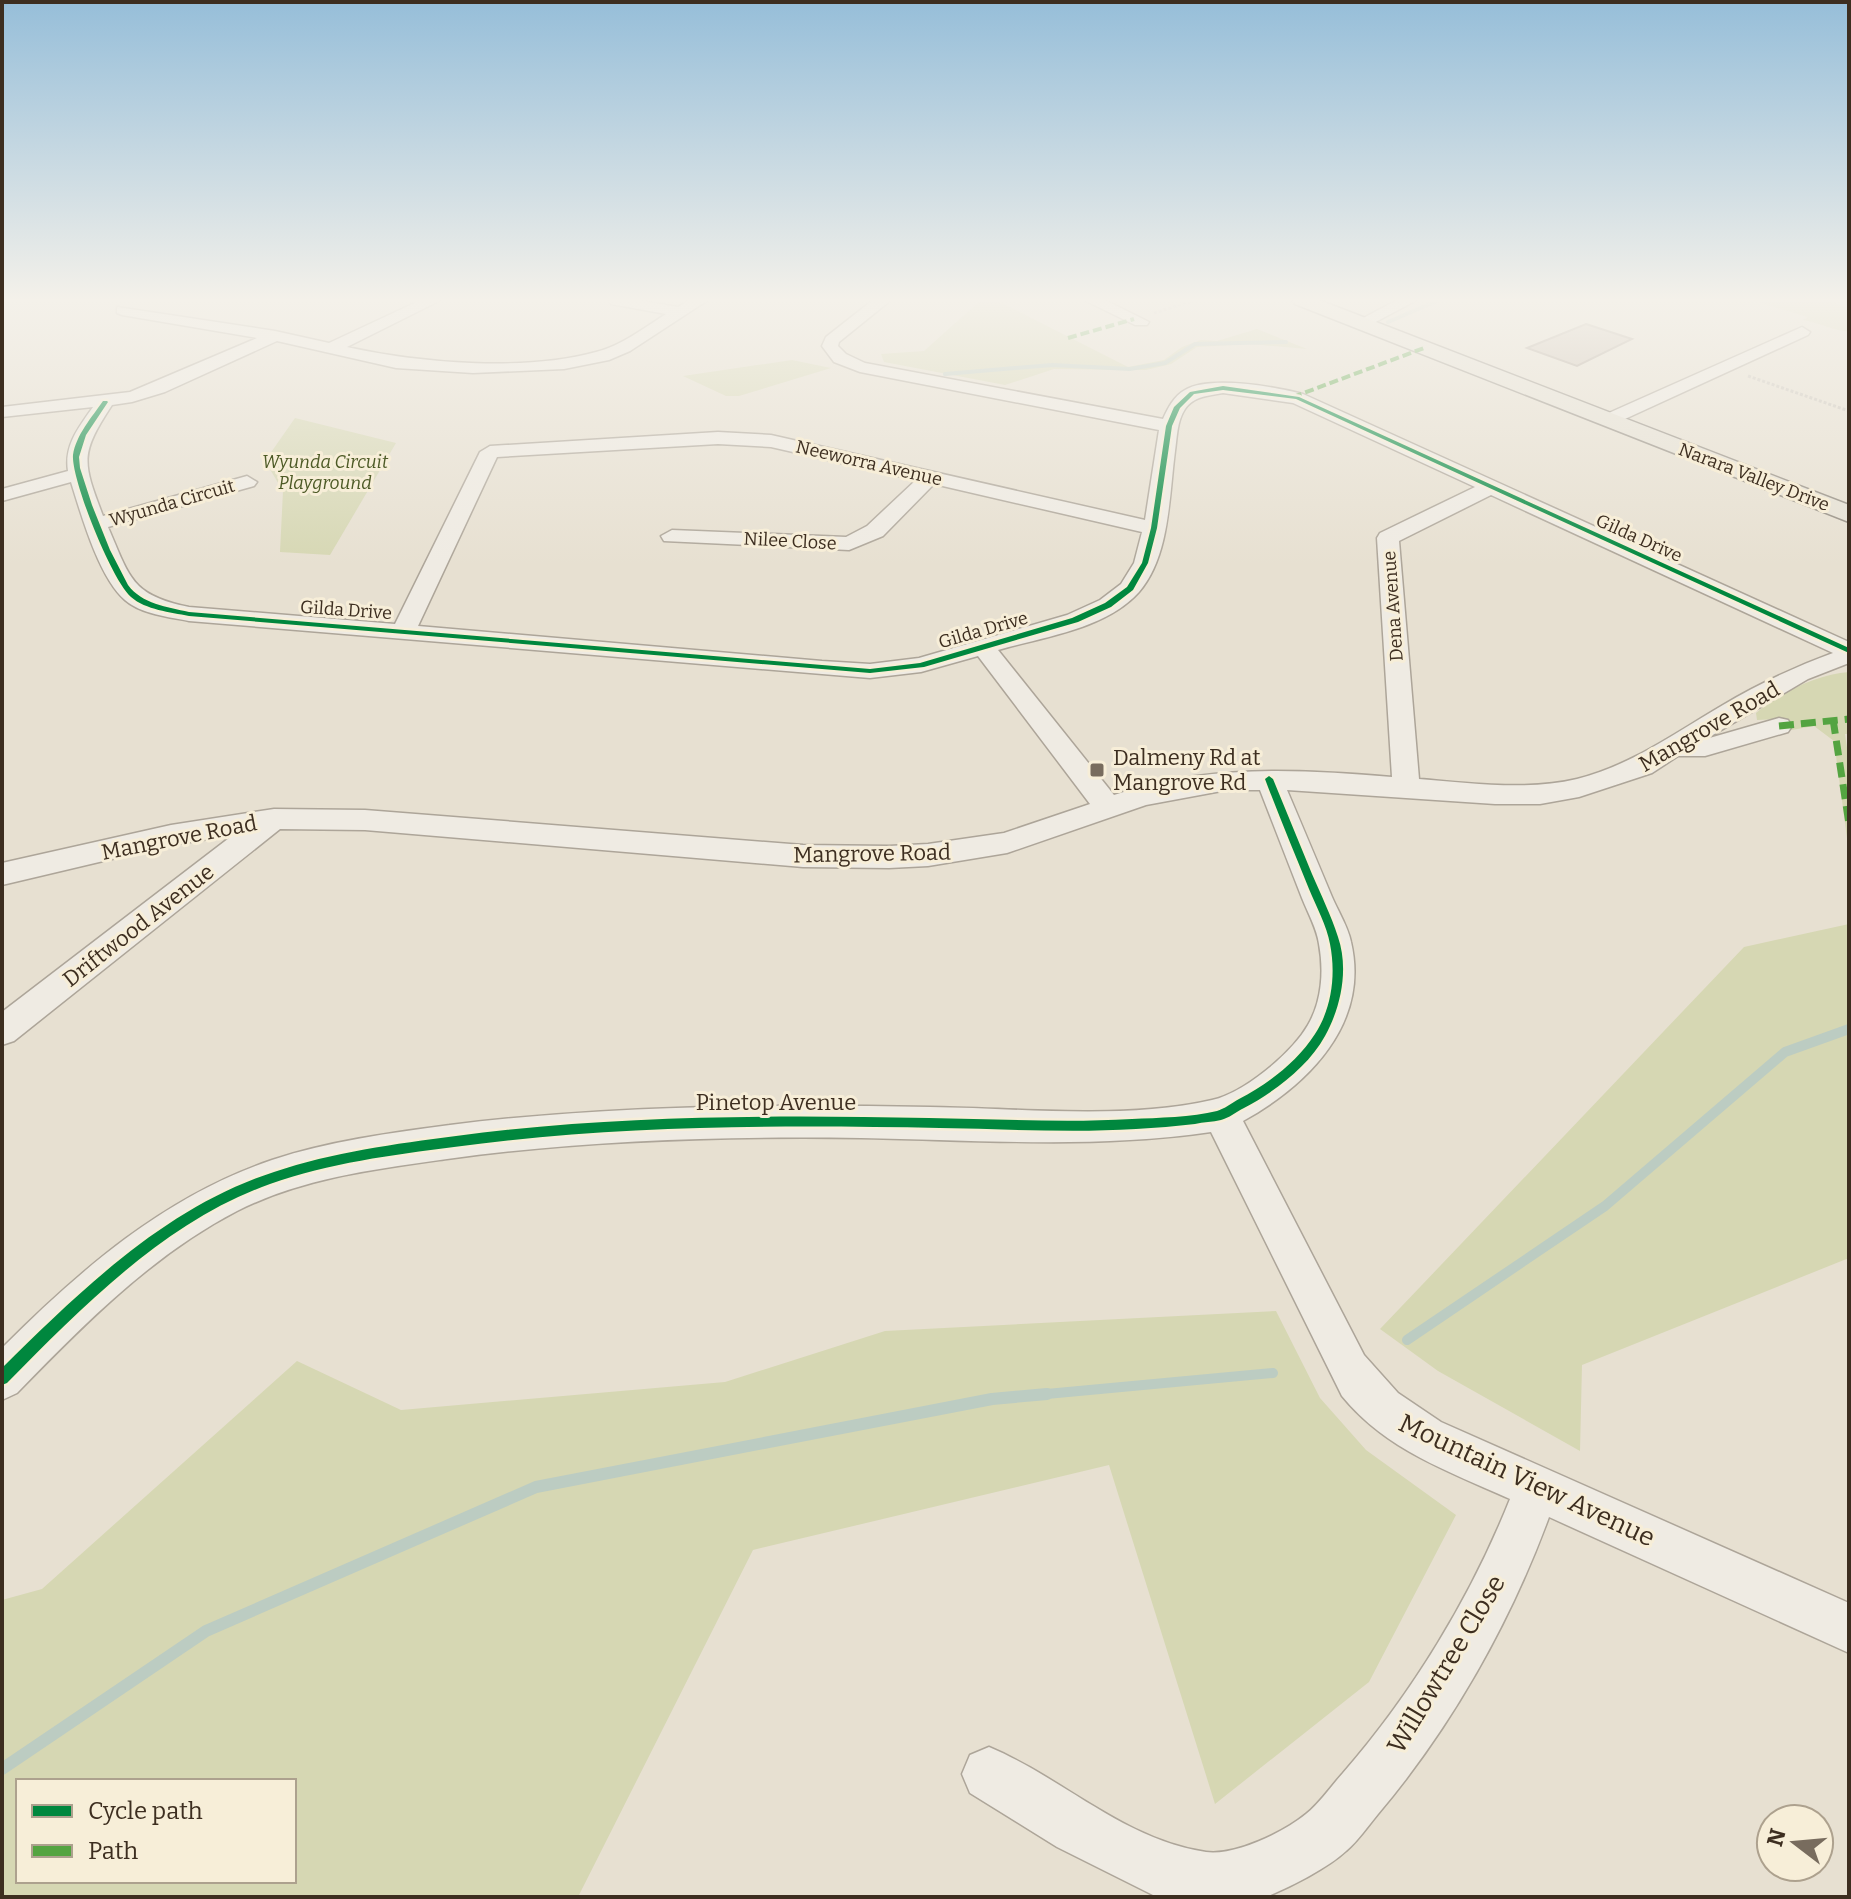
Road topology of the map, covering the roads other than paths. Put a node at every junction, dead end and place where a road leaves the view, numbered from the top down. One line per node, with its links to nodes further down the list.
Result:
1 (157, 389): 7 (street)
2 (973, 389): 10 (street)
3 (1219, 389): 10 (street, Gilda Drive)
4 (1228, 389): 14 (street, Gilda Drive)
5 (1528, 389): 9 (main road, Narara Valley Drive)
6 (1677, 389): 9 (street)
7 (105, 402): 8 (street); 11 (street)
8 (9, 405)
9 (1608, 420): 16 (main road, Narara Valley Drive)
10 (1169, 426): 18 (street, Gilda Drive)
11 (78, 474): 15 (street); 17 (street, Gilda Drive)
12 (930, 477): 18 (street, Neeworra Avenue); 19 (street, Nilee Close); 20 (street, Neeworra Avenue)
13 (247, 482): 17 (street, Wyunda Circuit)
14 (1489, 488): 22 (street, Gilda Drive); 26 (street, Dena Avenue)
15 (2, 495)
16 (1849, 514)
17 (97, 524): 20 (street, Gilda Drive)
18 (1154, 528): 21 (street, Gilda Drive)
19 (672, 536)
20 (404, 631): 21 (street, Gilda Drive)
21 (983, 647): 27 (street)
22 (1849, 653): 24 (street, Mangrove Road)
23 (1779, 726): 24 (street)
24 (1673, 748): 26 (street, Mangrove Road)
25 (1269, 779): 26 (street, Mangrove Road); 27 (street, Mangrove Road); 31 (street, Pinetop Avenue)
26 (1406, 786)
27 (1109, 808): 28 (street, Mangrove Road)
28 (274, 819): 29 (street, Mangrove Road); 30 (street, Driftwood Avenue)
29 (2, 874)
30 (2, 1031)
31 (1221, 1115): 32 (street, Pinetop Avenue); 33 (street, Mountain View Avenue)
32 (2, 1378)
33 (1537, 1488): 34 (street, Mountain View Avenue); 35 (street, Willowtree Close)
34 (1849, 1628)
35 (989, 1774)

